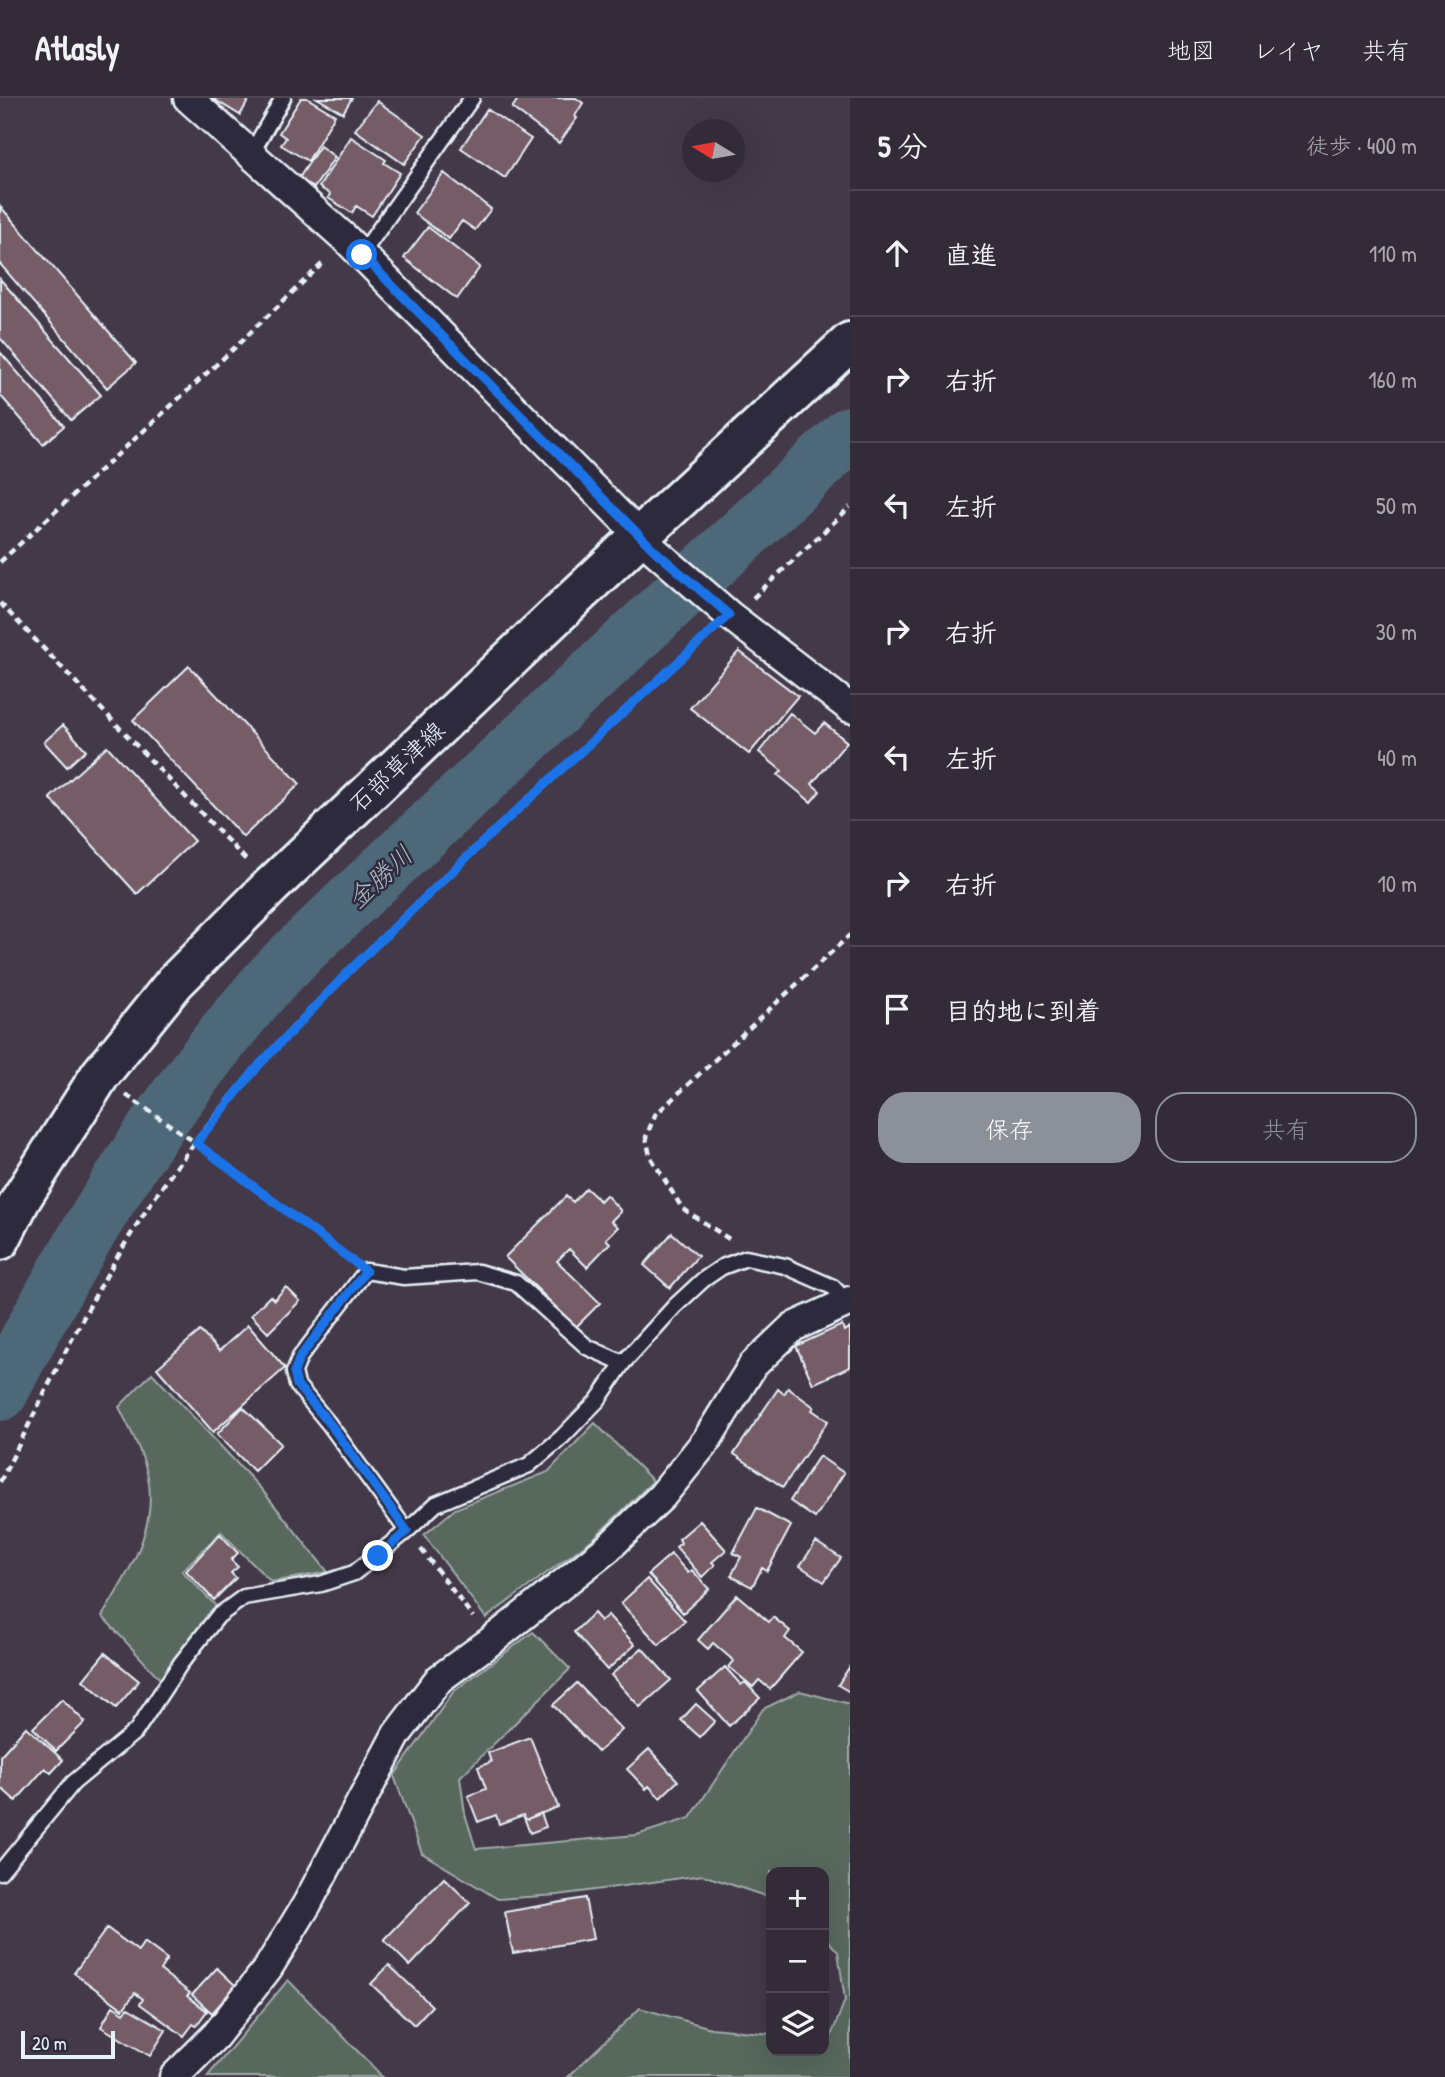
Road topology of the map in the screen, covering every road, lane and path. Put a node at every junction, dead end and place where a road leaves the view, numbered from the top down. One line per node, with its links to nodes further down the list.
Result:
1 (188, 98): 4 (street)
2 (283, 98): 4 (lane)
3 (472, 98): 5 (lane)
4 (251, 155): 5 (street)
5 (354, 248): 8 (street); 9 (path)
6 (850, 342): 8 (main road, 石部草津線)
7 (850, 507): 11 (path)
8 (647, 543): 11 (street); 13 (main road, 石部草津線)
9 (0, 562)
10 (0, 603): 13 (path)
11 (725, 611): 12 (street); 16 (path)
12 (850, 708)
13 (271, 886): 17 (main road, 石部草津線)
14 (850, 935): 18 (path)
15 (131, 1098): 16 (path)
16 (196, 1143): 19 (path); 22 (path)
17 (0, 1240)
18 (746, 1258): 20 (lane); 21 (lane)
19 (366, 1271): 21 (lane); 23 (lane)
20 (849, 1301): 24 (street)
21 (623, 1363): 23 (lane)
22 (0, 1482)
23 (407, 1531): 24 (path); 25 (lane)
24 (491, 1641): 26 (street)
25 (0, 1871)
26 (174, 2077)

